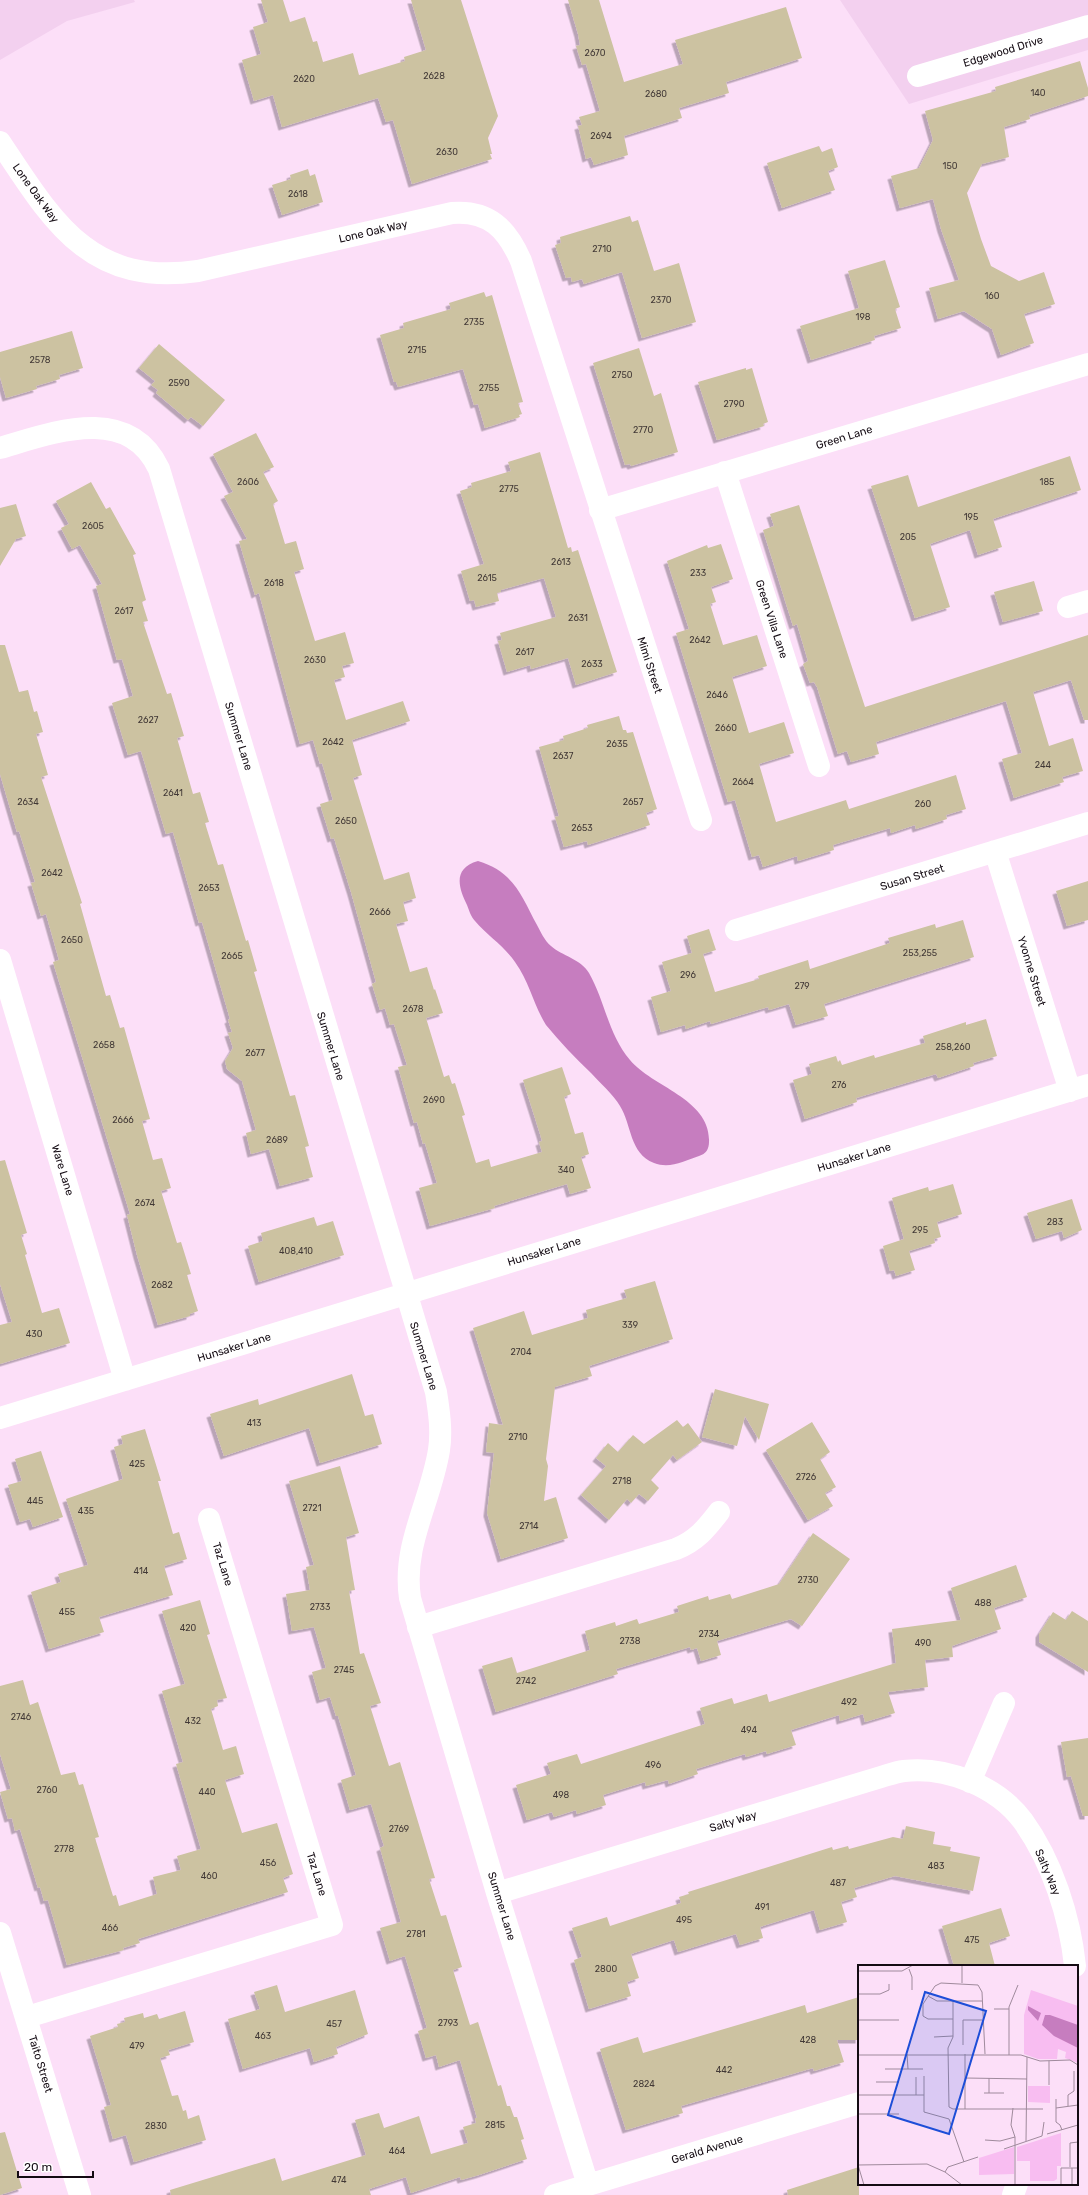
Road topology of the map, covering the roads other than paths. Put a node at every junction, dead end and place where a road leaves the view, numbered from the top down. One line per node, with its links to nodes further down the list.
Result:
1 (1088, 26): 2 (street, Edgewood Drive)
2 (918, 76)
3 (0, 142): 7 (street, Lone Oak Way)
4 (1088, 364): 6 (street, Green Lane)
5 (0, 448): 16 (street, Summer Lane)
6 (725, 472): 7 (street, Green Lane); 8 (street, Green Villa Lane)
7 (600, 510): 9 (street, Mimi Street)
8 (819, 766)
9 (701, 820)
10 (1088, 823): 11 (street, Susan Street)
11 (995, 851): 12 (street, Susan Street); 15 (street, Yvonne Street)
12 (736, 930)
13 (0, 960): 14 (street, Ware Lane)
14 (5, 993): 17 (street, Ware Lane)
15 (1079, 1088): 16 (street, Hunsaker Lane)
16 (406, 1294): 17 (street, Hunsaker Lane); 21 (street, Summer Lane)
17 (125, 1380): 18 (street, Hunsaker Lane)
18 (0, 1418)
19 (719, 1512): 21 (street)
20 (209, 1519): 27 (street, Taz Lane)
21 (418, 1627): 24 (street, Summer Lane)
22 (1004, 1703): 23 (street)
23 (970, 1782): 24 (street, Salty Way); 26 (street, Salty Way)
24 (497, 1892): 29 (street, Summer Lane)
25 (0, 1933): 27 (street, Taito Street)
26 (1075, 1965)
27 (27, 2017): 31 (street, Taito Street)
28 (858, 2103): 29 (street, Gerald Avenue)
29 (588, 2185): 32 (street, Gerald Avenue)
30 (1017, 2185): 33 (street)
31 (80, 2195)
32 (556, 2195)
33 (1014, 2195)

